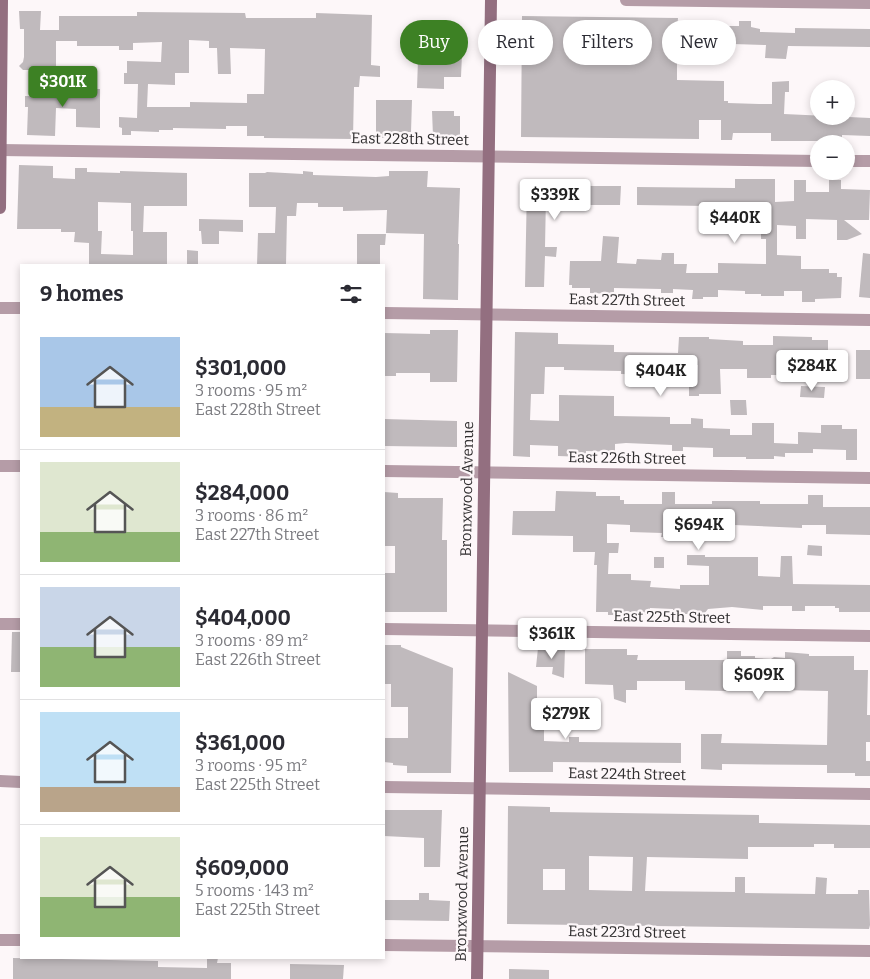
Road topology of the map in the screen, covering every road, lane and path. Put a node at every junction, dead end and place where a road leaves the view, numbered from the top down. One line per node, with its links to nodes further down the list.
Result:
1 (2, 0): 5 (street)
2 (491, 0): 6 (street, Bronxwood Avenue)
3 (626, 0): 4 (street)
4 (870, 3)
5 (0, 150): 6 (street, East 228th Street); 10 (street)
6 (489, 156): 7 (street, East 228th Street); 14 (street, Bronxwood Avenue)
7 (810, 161)
8 (855, 161): 9 (street)
9 (870, 161)
10 (0, 208)
11 (0, 308): 12 (street)
12 (20, 308)
13 (385, 313): 14 (street, East 227th Street)
14 (486, 314): 15 (street, East 227th Street); 19 (street, Bronxwood Avenue)
15 (870, 320)
16 (0, 466): 17 (street)
17 (20, 466)
18 (385, 471): 19 (street, East 226th Street)
19 (484, 472): 20 (street, East 226th Street); 24 (street, Bronxwood Avenue)
20 (870, 478)
21 (0, 624): 22 (street)
22 (20, 624)
23 (385, 629): 24 (street, East 225th Street)
24 (482, 630): 25 (street, East 225th Street); 29 (street, Bronxwood Avenue)
25 (870, 636)
26 (0, 781): 27 (street)
27 (20, 782)
28 (385, 787): 29 (street, East 224th Street)
29 (480, 788): 30 (street, East 224th Street); 34 (street, Bronxwood Avenue)
30 (870, 794)
31 (0, 940): 32 (street)
32 (20, 940)
33 (385, 945): 34 (street, East 223rd Street)
34 (478, 946): 35 (street, East 223rd Street); 36 (street, Bronxwood Avenue)
35 (870, 951)
36 (477, 979)

